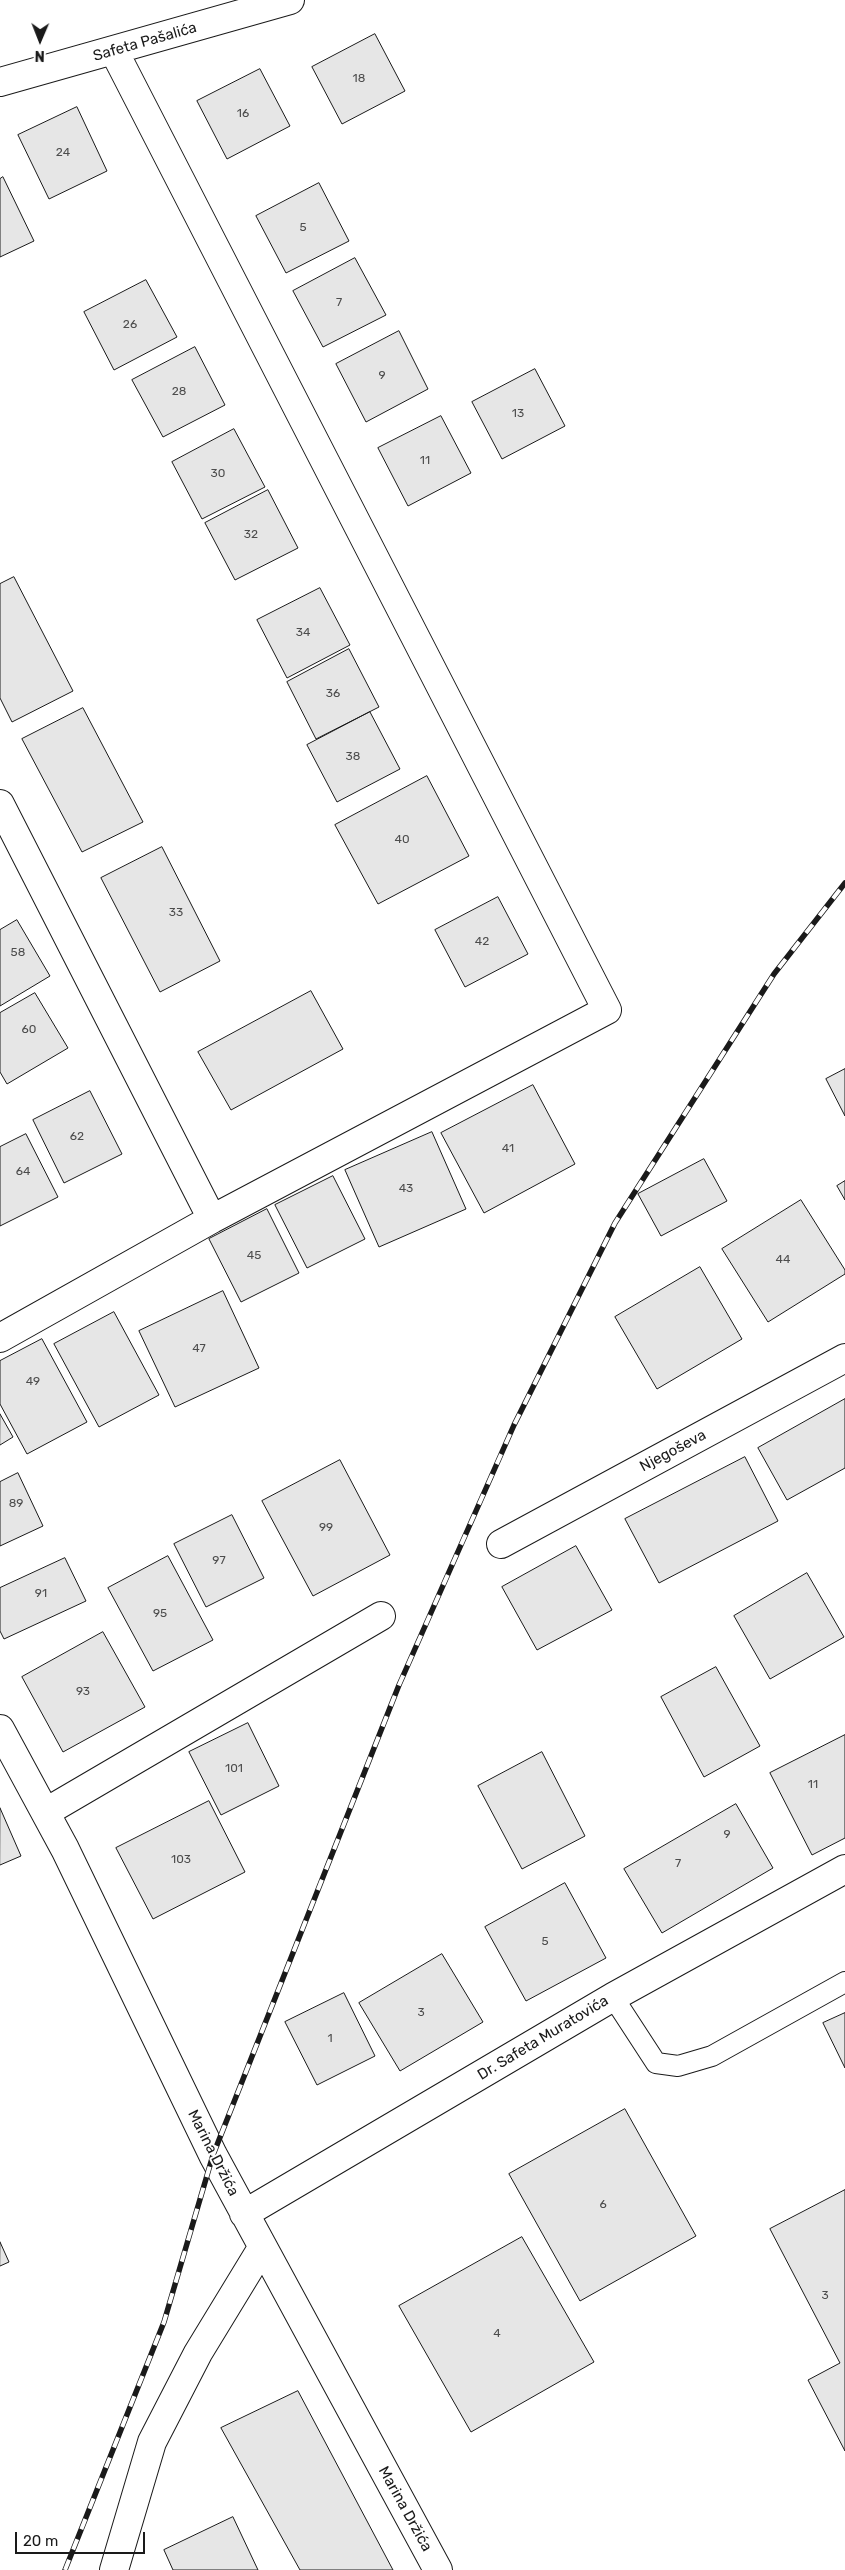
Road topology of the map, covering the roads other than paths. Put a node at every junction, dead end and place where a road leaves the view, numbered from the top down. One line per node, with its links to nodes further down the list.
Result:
1 (290, 0): 2 (street, Safeta Pašalića)
2 (114, 51): 3 (street, Safeta Pašalića); 5 (street)
3 (0, 82)
4 (0, 804): 5 (street)
5 (212, 1218): 6 (street)
6 (0, 1338)
7 (845, 1358): 8 (street, Njegoševa)
8 (501, 1544)
9 (381, 1616): 11 (street)
10 (0, 1728): 11 (street, Marina Držića)
11 (46, 1812): 15 (street, Marina Držića)
12 (845, 1869): 14 (street, Dr. Safeta Muratovića)
13 (845, 1982): 14 (lane)
14 (612, 1997): 15 (street, Dr. Safeta Muratovića)
15 (244, 2214): 16 (street, Marina Držića)
16 (262, 2248): 17 (street); 18 (street, Marina Držića)
17 (114, 2570)
18 (438, 2570)

